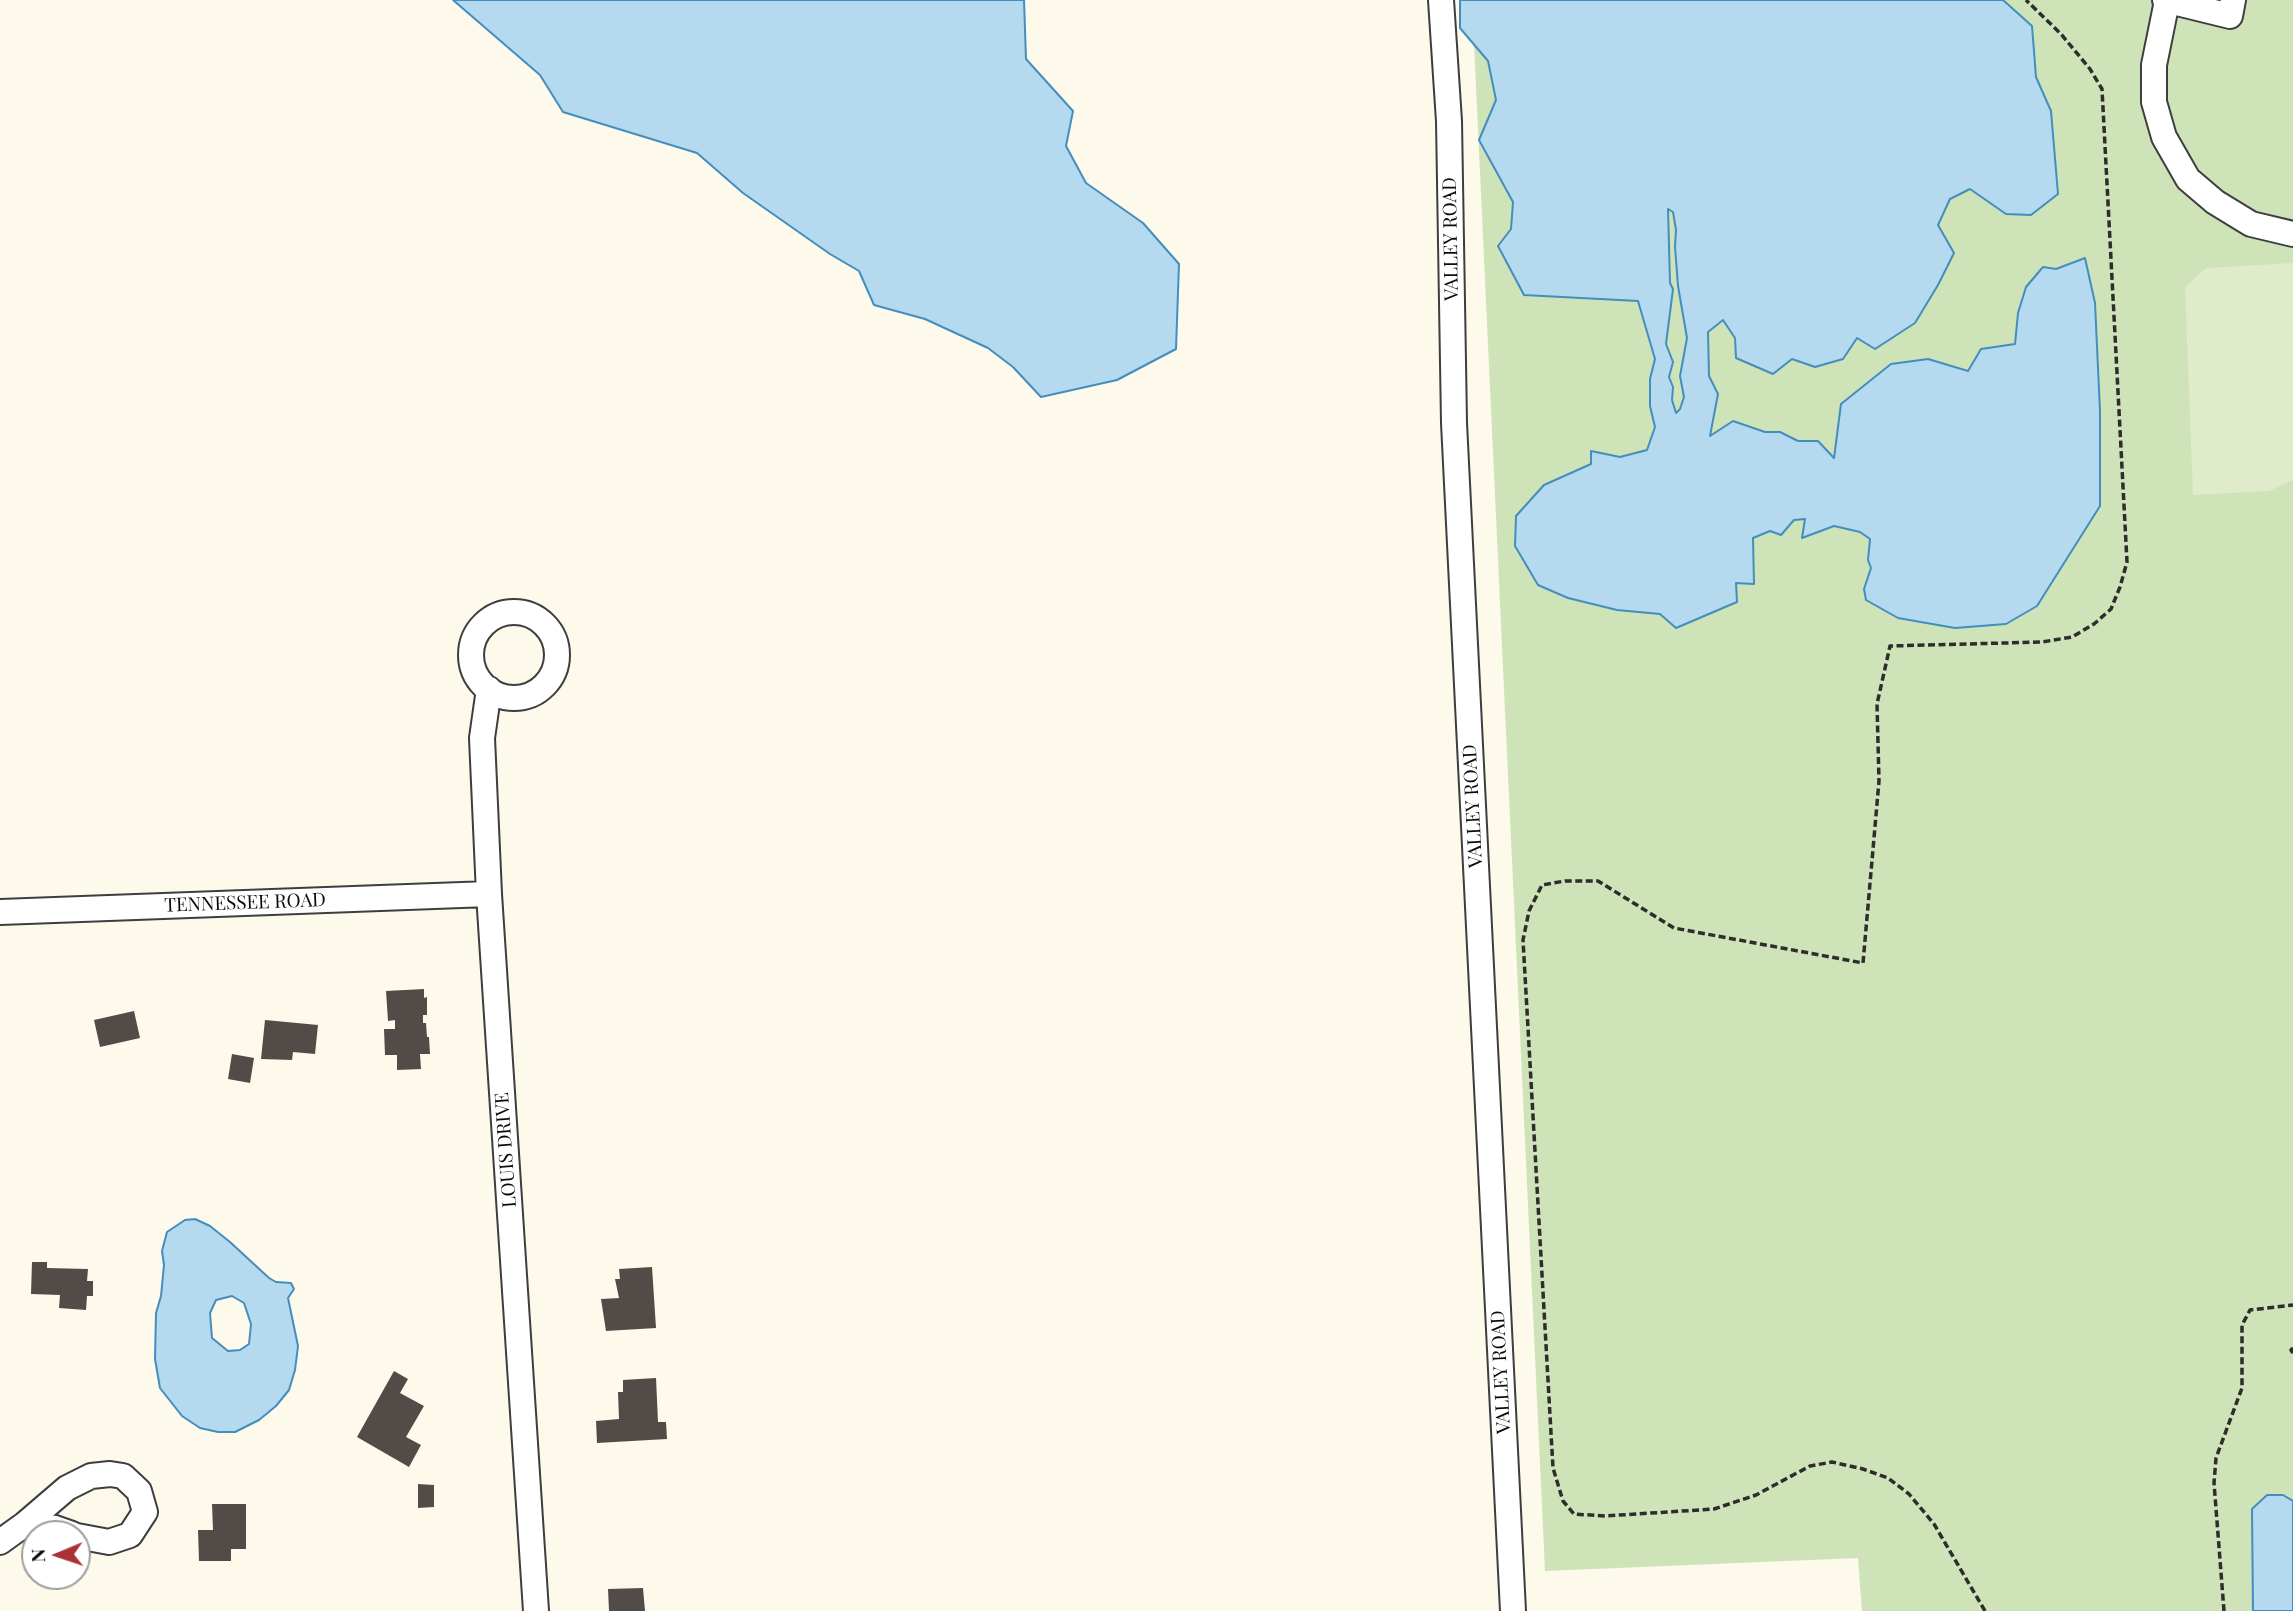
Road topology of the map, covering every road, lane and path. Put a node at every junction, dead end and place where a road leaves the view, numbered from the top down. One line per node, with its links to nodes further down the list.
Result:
1 (1441, 0): 15 (street, VALLEY ROAD)
2 (2026, 0): 16 (path)
3 (2233, 0): 4 (street)
4 (2165, 7): 5 (street)
5 (2293, 234)
6 (489, 689): 7 (street, LOUIS DRIVE)
7 (489, 894): 8 (street, TENNESSEE ROAD); 14 (street, LOUIS DRIVE)
8 (0, 912)
9 (2293, 1305): 17 (path)
10 (30, 1520): 12 (street)
11 (21, 1527): 13 (street)
12 (91, 1539)
13 (0, 1542)
14 (536, 1611)
15 (1513, 1611)
16 (1985, 1611)
17 (2224, 1611)

